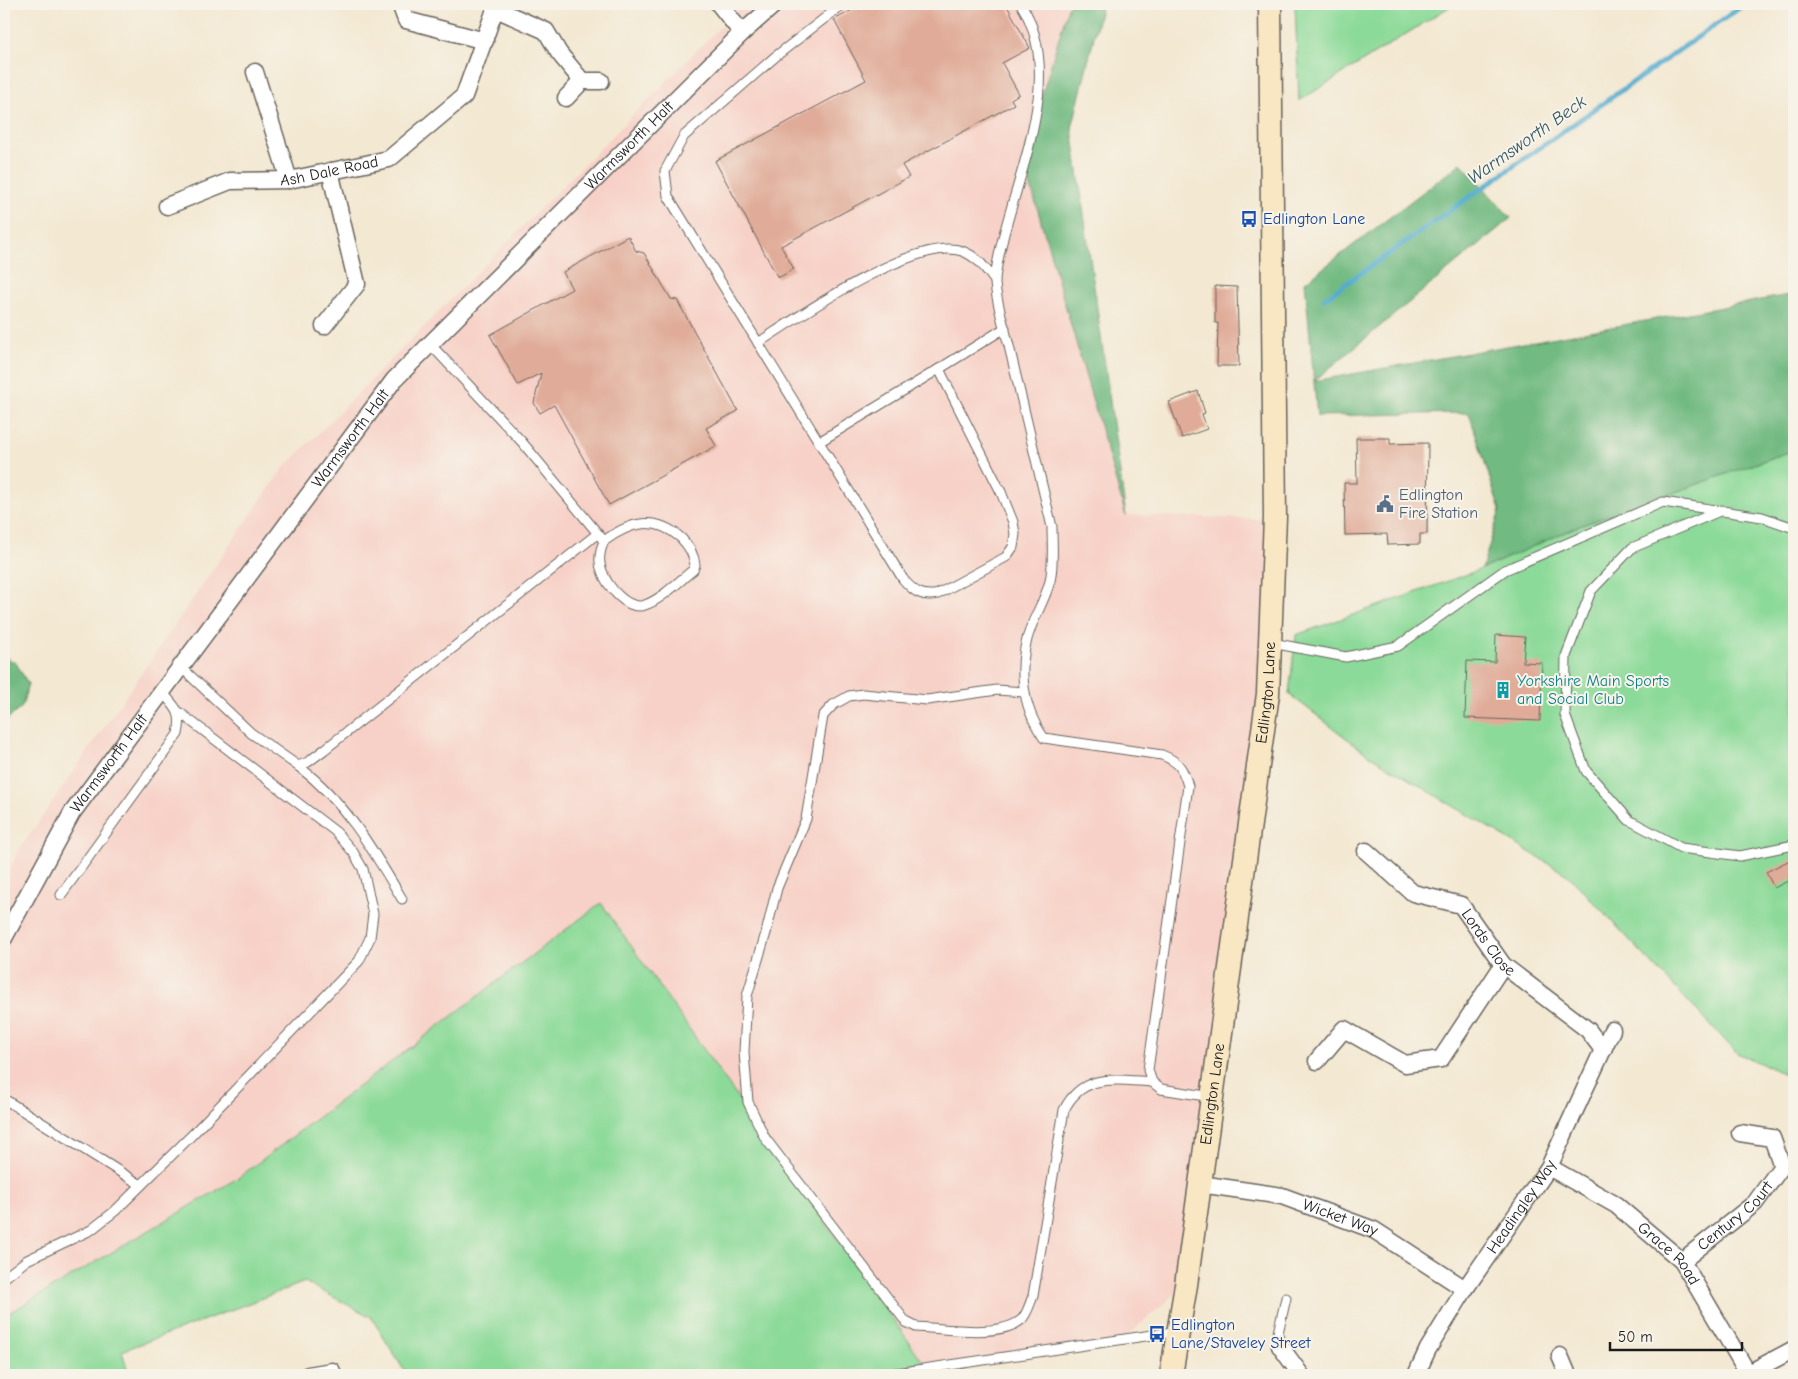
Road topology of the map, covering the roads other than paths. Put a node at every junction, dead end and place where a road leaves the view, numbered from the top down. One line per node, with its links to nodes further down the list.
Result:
1 (400, 4): 9 (street)
2 (719, 4): 8 (street)
3 (774, 4): 8 (street, Warmsworth Halt)
4 (843, 4): 20 (lane)
5 (1021, 4): 17 (lane)
6 (1270, 4): 27 (main road, Edlington Lane)
7 (496, 6): 9 (street, Ash Dale Road); 11 (street)
8 (742, 33): 21 (street, Warmsworth Halt)
9 (485, 41): 14 (street, Ash Dale Road)
10 (255, 72): 15 (street)
11 (582, 81): 12 (street); 13 (street)
12 (601, 81)
13 (566, 98)
14 (330, 171): 15 (street, Ash Dale Road); 18 (street)
15 (289, 180): 16 (street, Ash Dale Road)
16 (167, 206)
17 (995, 281): 19 (lane); 20 (lane)
18 (324, 326)
19 (1005, 328): 22 (lane); 30 (lane)
20 (758, 343): 23 (lane)
21 (430, 344): 26 (lane); 28 (street, Warmsworth Halt)
22 (939, 369): 23 (lane); 23 (lane)
23 (819, 442)
24 (1722, 510): 25 (lane); 27 (lane); 33 (lane)
25 (1794, 528)
26 (600, 537): 26 (lane); 32 (lane)
27 (1272, 643): 43 (main road, Edlington Lane)
28 (181, 667): 29 (street, Warmsworth Halt); 32 (lane)
29 (162, 692): 31 (lane); 37 (street, Warmsworth Halt)
30 (1025, 692): 42 (lane); 42 (lane)
31 (179, 712): 35 (lane); 48 (lane)
32 (298, 766): 36 (lane)
33 (1794, 845)
34 (1366, 852): 38 (street, Lords Close)
35 (62, 895)
36 (402, 899)
37 (4, 938)
38 (1503, 965): 40 (street, Lords Close); 41 (street)
39 (1612, 1030): 40 (street, Headingley Way)
40 (1603, 1050): 46 (street, Headingley Way)
41 (1318, 1061)
42 (1152, 1082): 43 (lane)
43 (1212, 1097): 47 (main road, Edlington Lane)
44 (4, 1099): 48 (lane)
45 (1740, 1133): 49 (street, Century Court)
46 (1549, 1167): 49 (street, Grace Road); 51 (street, Headingley Way)
47 (1200, 1184): 51 (street, Wicket Way); 53 (main road, Edlington Lane)
48 (141, 1185): 50 (lane)
49 (1682, 1261): 57 (street, Grace Road)
50 (4, 1278)
51 (1465, 1289): 63 (street, Headingley Way)
52 (1286, 1298): 54 (lane)
53 (1179, 1331): 60 (lane); 61 (main road, Edlington Lane)
54 (1280, 1346): 62 (street)
55 (1794, 1349): 57 (street)
56 (1560, 1356): 64 (street)
57 (1749, 1374)
58 (308, 1375): 59 (street)
59 (333, 1375)
60 (883, 1375)
61 (1171, 1375)
62 (1301, 1375)
63 (1416, 1375)
64 (1568, 1375)

